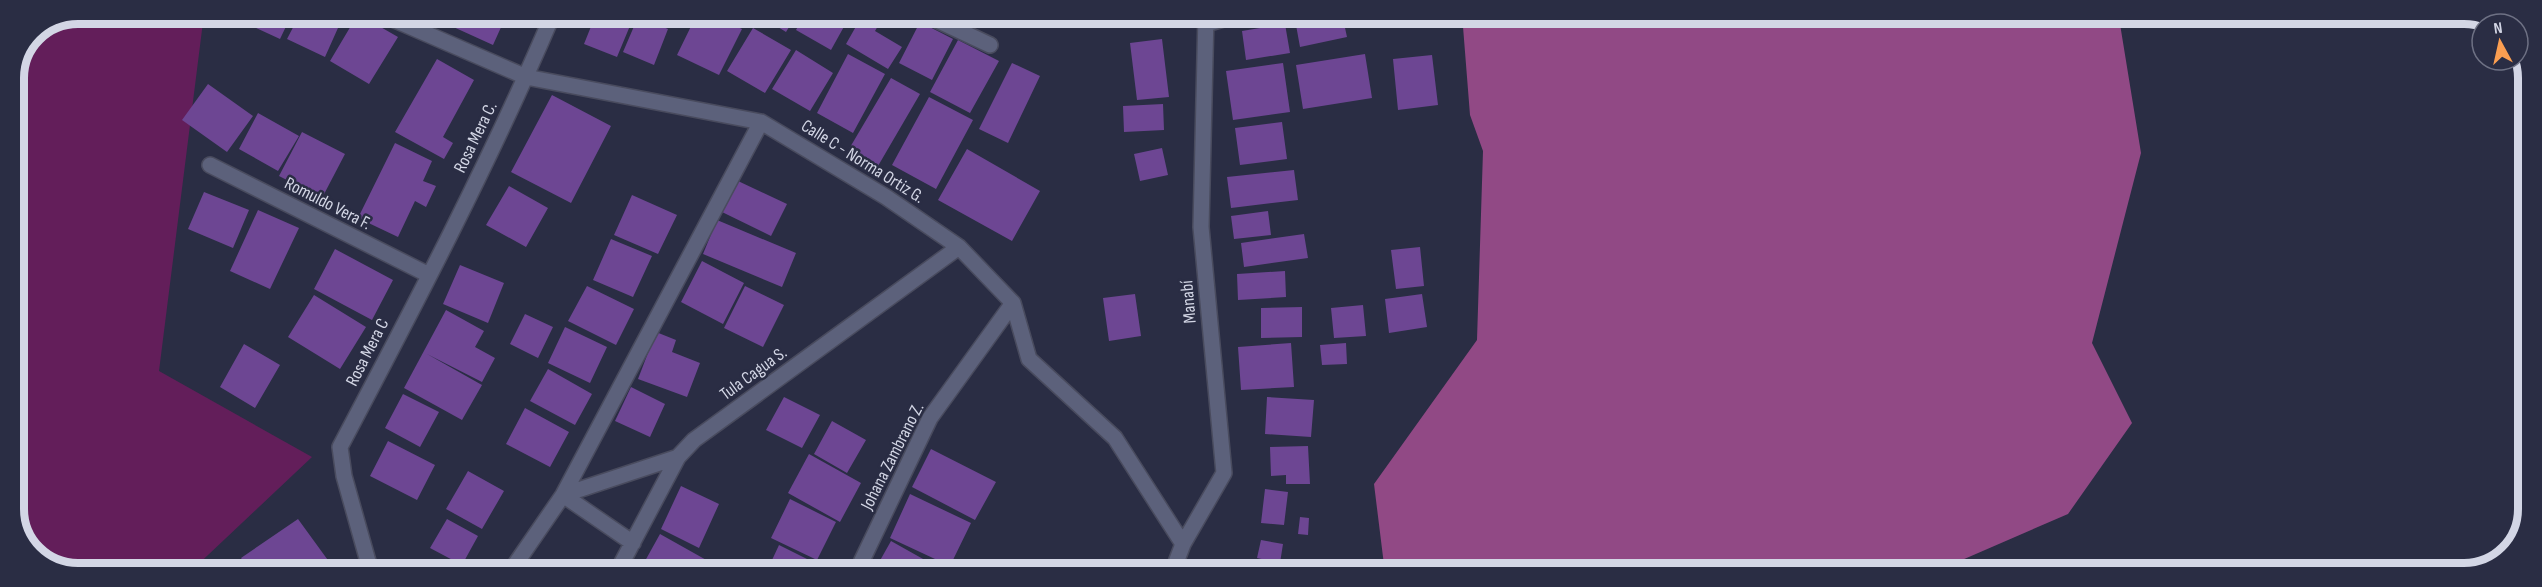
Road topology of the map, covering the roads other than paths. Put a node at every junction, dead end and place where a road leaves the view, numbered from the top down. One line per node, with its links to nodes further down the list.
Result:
1 (404, 24): 6 (street, Calle C - Norma Ortiz G.)
2 (550, 24): 6 (street, Rosa Mera C.)
3 (945, 24): 5 (street)
4 (1206, 24): 15 (street, Manabí)
5 (990, 45)
6 (526, 77): 7 (street, Calle C - Norma Ortiz G.); 10 (street, Rosa Mera C.)
7 (761, 122): 9 (street, Calle C - Norma Ortiz G.); 13 (street)
8 (210, 165): 10 (street, Romuldo Vera F.)
9 (959, 247): 11 (street, Calle C - Norma Ortiz G.); 12 (street, Tula Cagua S.)
10 (429, 275): 16 (street, Rosa Mera C)
11 (1013, 303): 15 (street, Calle C - Norma Ortiz G.); 19 (street, Johana Zambrano Z.)
12 (678, 457): 13 (street); 14 (street, Tula Cagua S.)
13 (563, 495): 14 (street); 17 (street)
14 (633, 543): 18 (street, Tula Cagua S.)
15 (1184, 544): 20 (street, Manabí)
16 (368, 563)
17 (516, 563)
18 (622, 563)
19 (861, 563)
20 (1176, 563)

